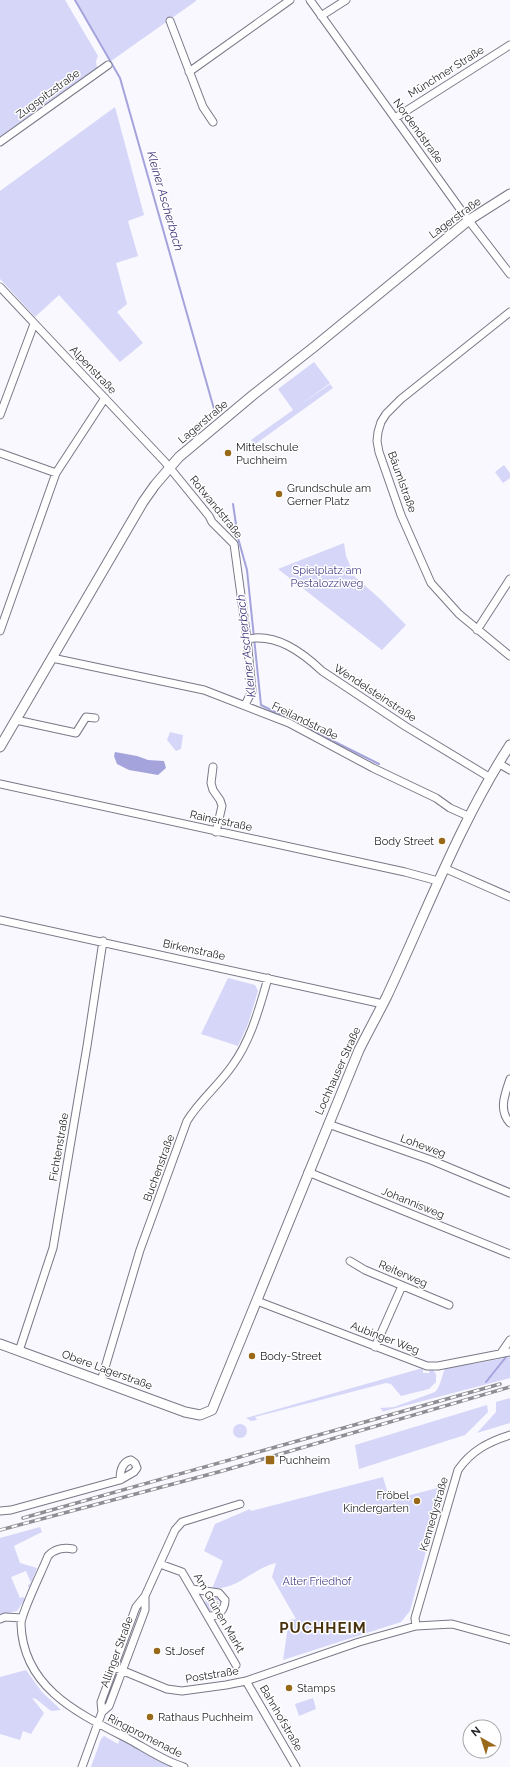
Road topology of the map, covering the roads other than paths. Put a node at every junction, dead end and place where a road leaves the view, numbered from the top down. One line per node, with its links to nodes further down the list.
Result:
1 (290, 0): 8 (street)
2 (310, 0): 4 (street, Nordendstraße)
3 (346, 0): 4 (street)
4 (321, 16): 9 (street, Nordendstraße)
5 (170, 22): 8 (street)
6 (510, 45): 9 (street, Münchner Straße)
7 (108, 65): 11 (street, Zugspitzstraße)
8 (189, 72): 10 (street)
9 (395, 118): 13 (street, Nordendstraße)
10 (214, 122)
11 (0, 142)
12 (510, 194): 13 (street, Lagerstraße)
13 (469, 220): 14 (street, Nordendstraße); 21 (street, Lagerstraße)
14 (510, 274)
15 (0, 287): 17 (street, Alpenstraße)
16 (510, 312): 24 (street, Bäumlstraße)
17 (34, 324): 18 (street, Alpenstraße); 19 (street)
18 (105, 398): 21 (street, Alpenstraße); 22 (street)
19 (0, 415)
20 (0, 453): 22 (street)
21 (169, 467): 26 (street, Rotwandstraße); 28 (street, Lagerstraße)
22 (56, 473): 25 (street)
23 (510, 579): 24 (street)
24 (478, 630): 27 (street, Bäumlstraße)
25 (0, 631)
26 (252, 638): 29 (street, Rotwandstraße); 37 (street, Wendelsteinstraße)
27 (510, 656)
28 (52, 658): 29 (street, Freilandstraße); 31 (street, Lagerstraße)
29 (245, 705): 39 (street, Freilandstraße)
30 (96, 718): 31 (street)
31 (16, 720): 33 (street, Lagerstraße)
32 (510, 745): 34 (street, Lochhauser Straße)
33 (0, 747)
34 (498, 764): 36 (street); 37 (street, Lochhauser Straße)
35 (213, 767): 40 (street)
36 (510, 770)
37 (489, 777): 39 (street, Lochhauser Straße)
38 (0, 784): 40 (street, Rainerstraße)
39 (468, 816): 41 (street, Lochhauser Straße)
40 (216, 832): 42 (street, Rainerstraße)
41 (444, 868): 42 (street, Lochhauser Straße); 43 (street)
42 (438, 881): 47 (street, Lochhauser Straße)
43 (510, 896)
44 (0, 920): 45 (street, Birkenstraße)
45 (103, 942): 46 (street, Birkenstraße); 61 (street, Fichtenstraße)
46 (268, 978): 47 (street, Birkenstraße); 63 (street, Buchenstraße)
47 (383, 1004): 50 (street, Lochhauser Straße)
48 (510, 1079): 49 (street)
49 (510, 1123)
50 (328, 1124): 51 (street, Lochhauser Straße); 52 (street, Loheweg)
51 (308, 1172): 53 (street, Johannisweg); 56 (street, Lochhauser Straße)
52 (510, 1193)
53 (510, 1254)
54 (350, 1261): 55 (street, Reiterweg)
55 (402, 1286): 57 (street, Reiterweg); 60 (street)
56 (257, 1300): 60 (street, Aubinger Weg); 64 (street, Lochhauser Straße)
57 (448, 1305)
58 (510, 1340): 62 (street)
59 (0, 1344): 61 (street, Obere Lagerstraße)
60 (375, 1346): 62 (street, Aubinger Weg)
61 (19, 1351): 63 (street, Obere Lagerstraße)
62 (506, 1352)
63 (101, 1381): 64 (street, Obere Lagerstraße)
64 (206, 1413)
65 (510, 1435): 76 (street, Kennedystraße)
66 (120, 1480): 68 (street)
67 (240, 1504): 70 (street, Allinger Straße)
68 (0, 1511)
69 (73, 1549): 74 (street)
70 (160, 1564): 71 (street, Am Grünen Markt); 72 (street, Allinger Straße)
71 (192, 1589): 73 (street, Am Grünen Markt); 73 (street)
72 (145, 1596): 79 (street, Allinger Straße); 80 (street, Allinger Straße)
73 (208, 1616): 78 (street, Am Grünen Markt)
74 (22, 1618): 75 (street); 83 (street, Ringpromenade)
75 (0, 1619)
76 (416, 1626): 77 (street, Poststraße); 81 (street, Poststraße)
77 (510, 1640)
78 (236, 1665)
79 (114, 1666): 80 (street, Poststraße); 82 (street, Allinger Straße)
80 (122, 1670): 81 (street, Poststraße); 82 (street, Allinger Straße)
81 (246, 1681): 86 (street, Bahnhofstraße)
82 (102, 1712): 83 (street, Allinger Straße)
83 (97, 1723): 84 (street, Allinger Straße); 85 (street, Ringpromenade)
84 (82, 1767)
85 (184, 1767)
86 (296, 1767)

